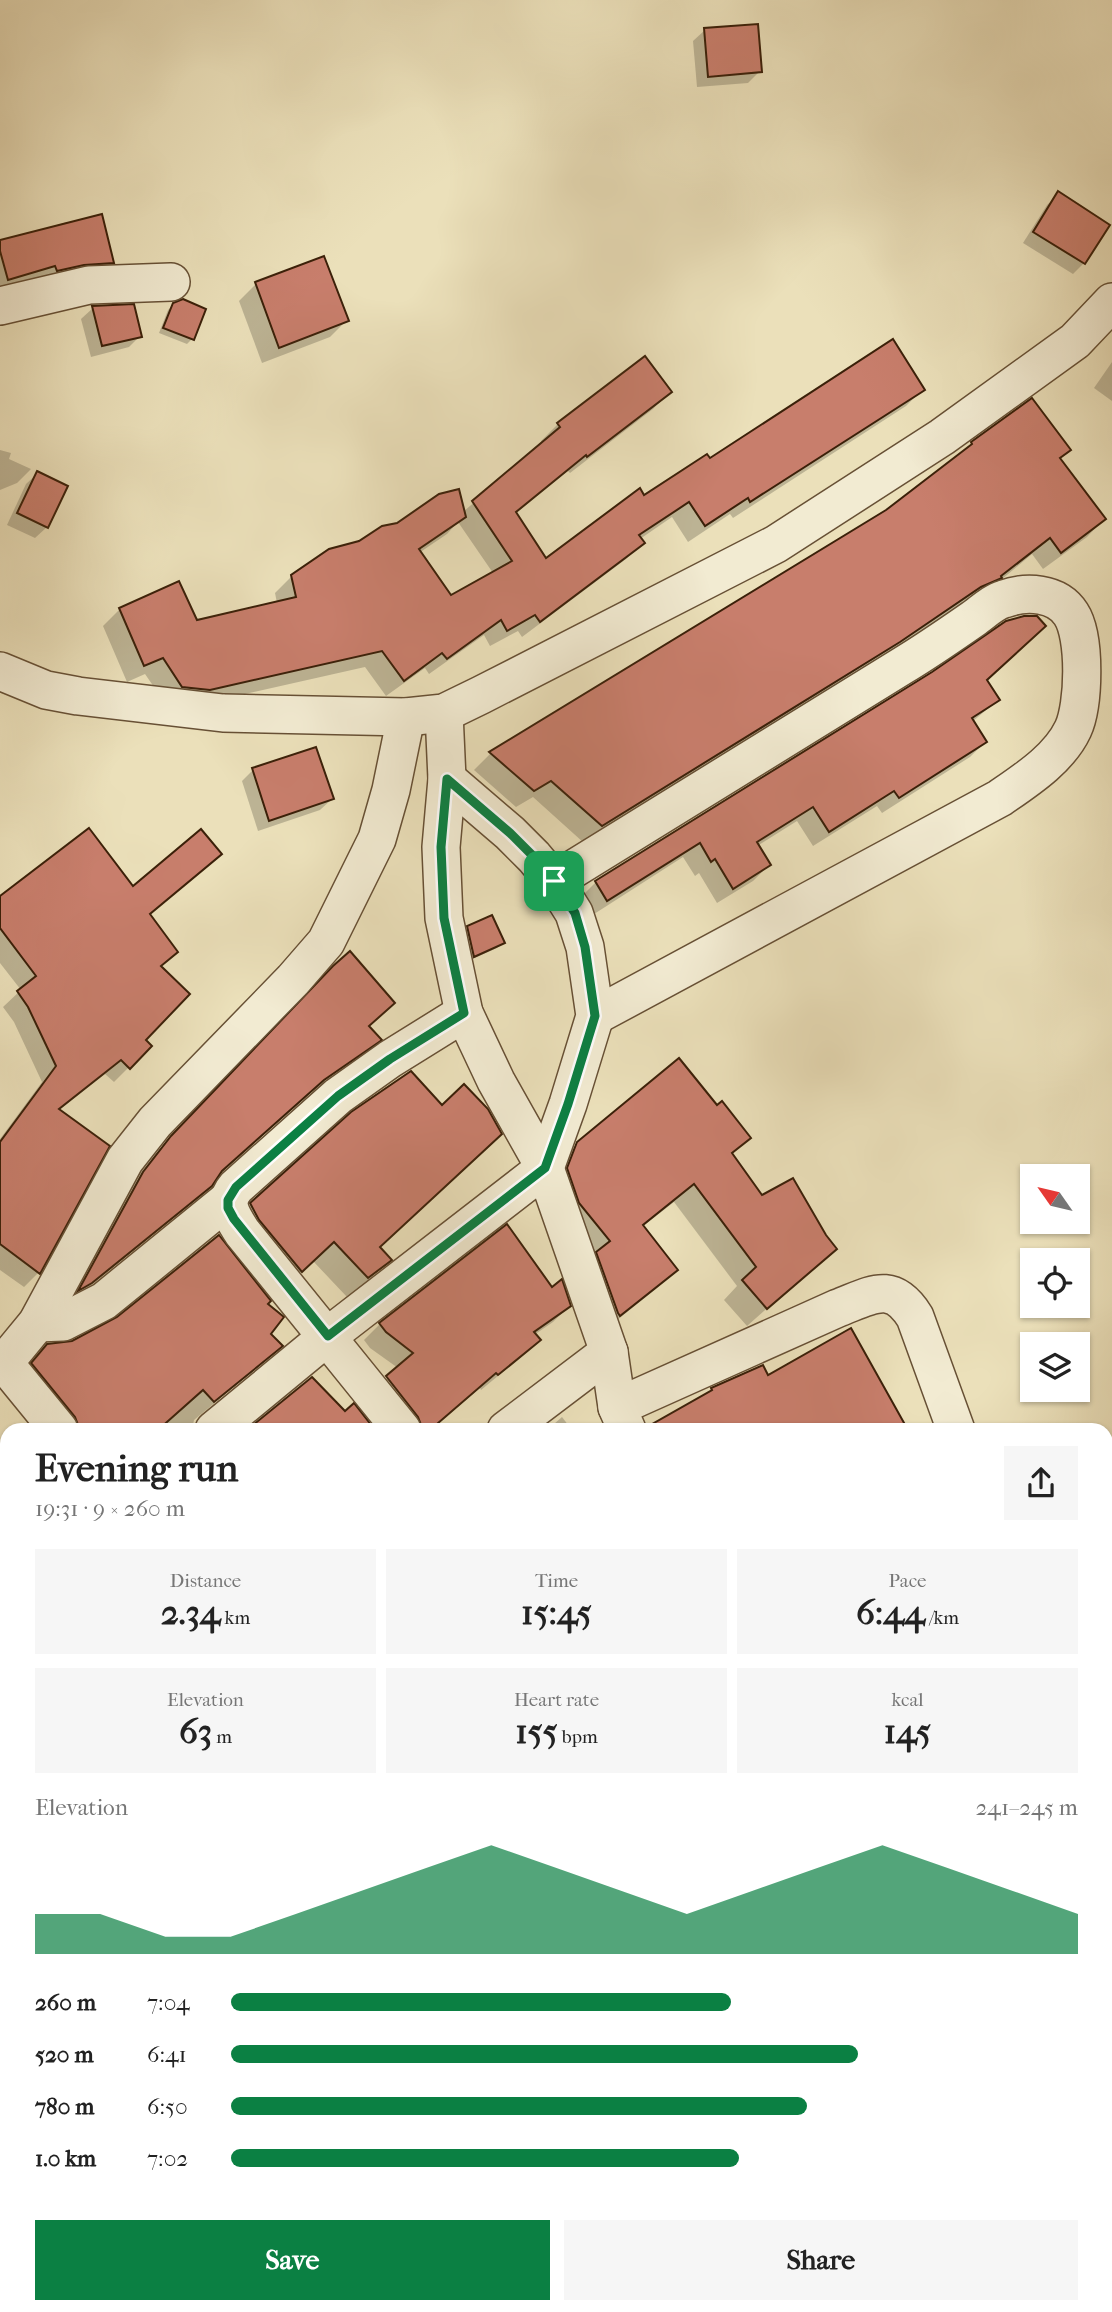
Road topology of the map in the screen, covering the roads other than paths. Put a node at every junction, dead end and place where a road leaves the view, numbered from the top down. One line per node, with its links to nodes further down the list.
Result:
1 (170, 282): 3 (street)
2 (1112, 302): 5 (street)
3 (0, 306)
4 (0, 671): 6 (street)
5 (444, 713): 6 (street); 7 (street)
6 (405, 717): 13 (street)
7 (447, 779): 8 (street); 9 (street)
8 (554, 881): 10 (street); 10 (street)
9 (464, 1013): 11 (street); 12 (street)
10 (595, 1016): 11 (street)
11 (545, 1168): 14 (street); 15 (street)
12 (228, 1200): 13 (street); 14 (street)
13 (37, 1323): 16 (street)
14 (328, 1336): 19 (street); 20 (street)
15 (609, 1352): 17 (street); 21 (street)
16 (3, 1366): 18 (street)
17 (622, 1418): 22 (street)
18 (53, 1423)
19 (223, 1423)
20 (396, 1423)
21 (515, 1423)
22 (953, 1423)

